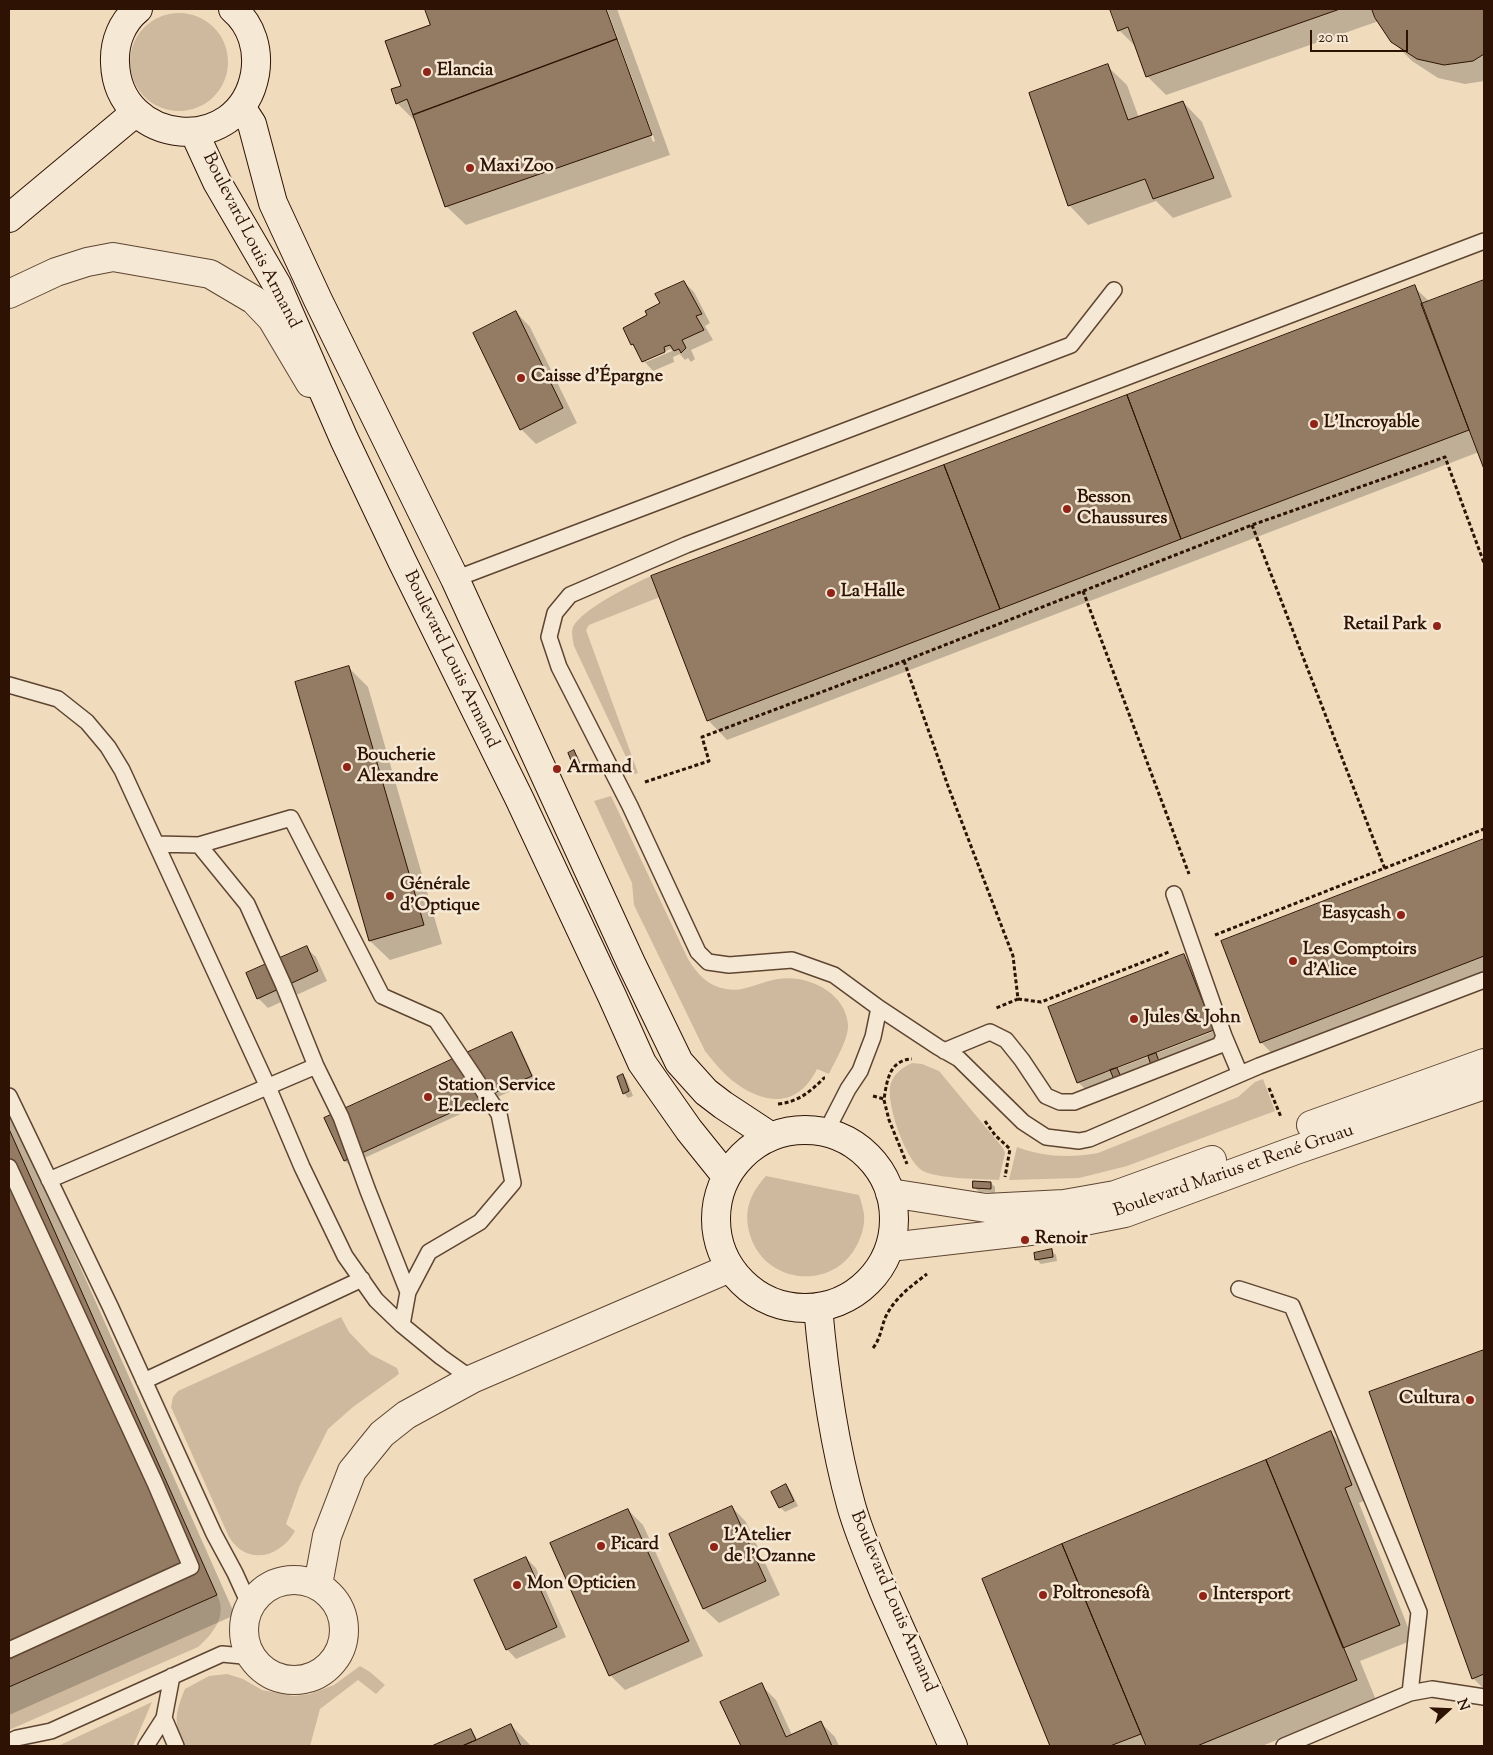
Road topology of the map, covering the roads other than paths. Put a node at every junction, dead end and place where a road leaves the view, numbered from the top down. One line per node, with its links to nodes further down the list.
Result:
1 (138, 9): 4 (main road)
2 (240, 11): 3 (main road)
3 (241, 107): 5 (main road); 11 (main road, Boulevard Louis Armand)
4 (136, 112): 5 (main road); 6 (main road)
5 (194, 132): 10 (main road, Boulevard Louis Armand)
6 (9, 218)
7 (1484, 241): 17 (lane)
8 (1114, 290): 11 (lane)
9 (9, 294): 10 (main road)
10 (344, 439): 29 (main road, Boulevard Louis Armand)
11 (455, 579): 27 (main road, Boulevard Louis Armand)
12 (9, 686): 13 (lane)
13 (156, 844): 14 (lane); 24 (lane)
14 (199, 845): 21 (lane); 36 (lane)
15 (1174, 894): 18 (lane)
16 (1484, 980): 22 (lane)
17 (879, 1008): 19 (lane); 26 (lane)
18 (1224, 1036): 19 (lane); 22 (lane)
19 (941, 1049): 22 (lane)
20 (1484, 1063): 31 (main road, Boulevard Marius et René Gruau)
21 (316, 1066): 24 (lane); 36 (lane)
22 (1240, 1074)
23 (1484, 1086): 32 (main road, Boulevard Marius et René Gruau)
24 (268, 1087): 30 (lane); 34 (lane)
25 (9, 1096): 30 (lane)
26 (826, 1132): 27 (main road); 31 (main road)
27 (770, 1136): 29 (main road)
28 (9, 1167): 43 (lane)
29 (726, 1176): 33 (main road)
30 (49, 1180): 40 (lane)
31 (890, 1193): 32 (main road)
32 (890, 1247): 37 (main road)
33 (730, 1268): 37 (main road); 39 (main road)
34 (362, 1279): 38 (lane); 40 (lane)
35 (1239, 1289): 46 (lane)
36 (408, 1292): 38 (lane)
37 (818, 1307): 54 (main road, Boulevard Louis Armand)
38 (402, 1325): 39 (lane)
39 (472, 1379): 41 (main road)
40 (144, 1381): 42 (lane)
41 (318, 1586): 42 (main road); 44 (main road)
42 (250, 1606): 44 (main road)
43 (9, 1650)
44 (253, 1658): 45 (lane)
45 (172, 1676): 48 (lane); 49 (lane)
46 (1410, 1693): 47 (lane); 55 (lane)
47 (1484, 1697)
48 (164, 1718): 52 (lane); 53 (lane)
49 (51, 1731): 50 (lane); 51 (lane)
50 (9, 1742)
51 (33, 1746)
52 (146, 1746)
53 (176, 1746)
54 (953, 1746)
55 (1284, 1746)

